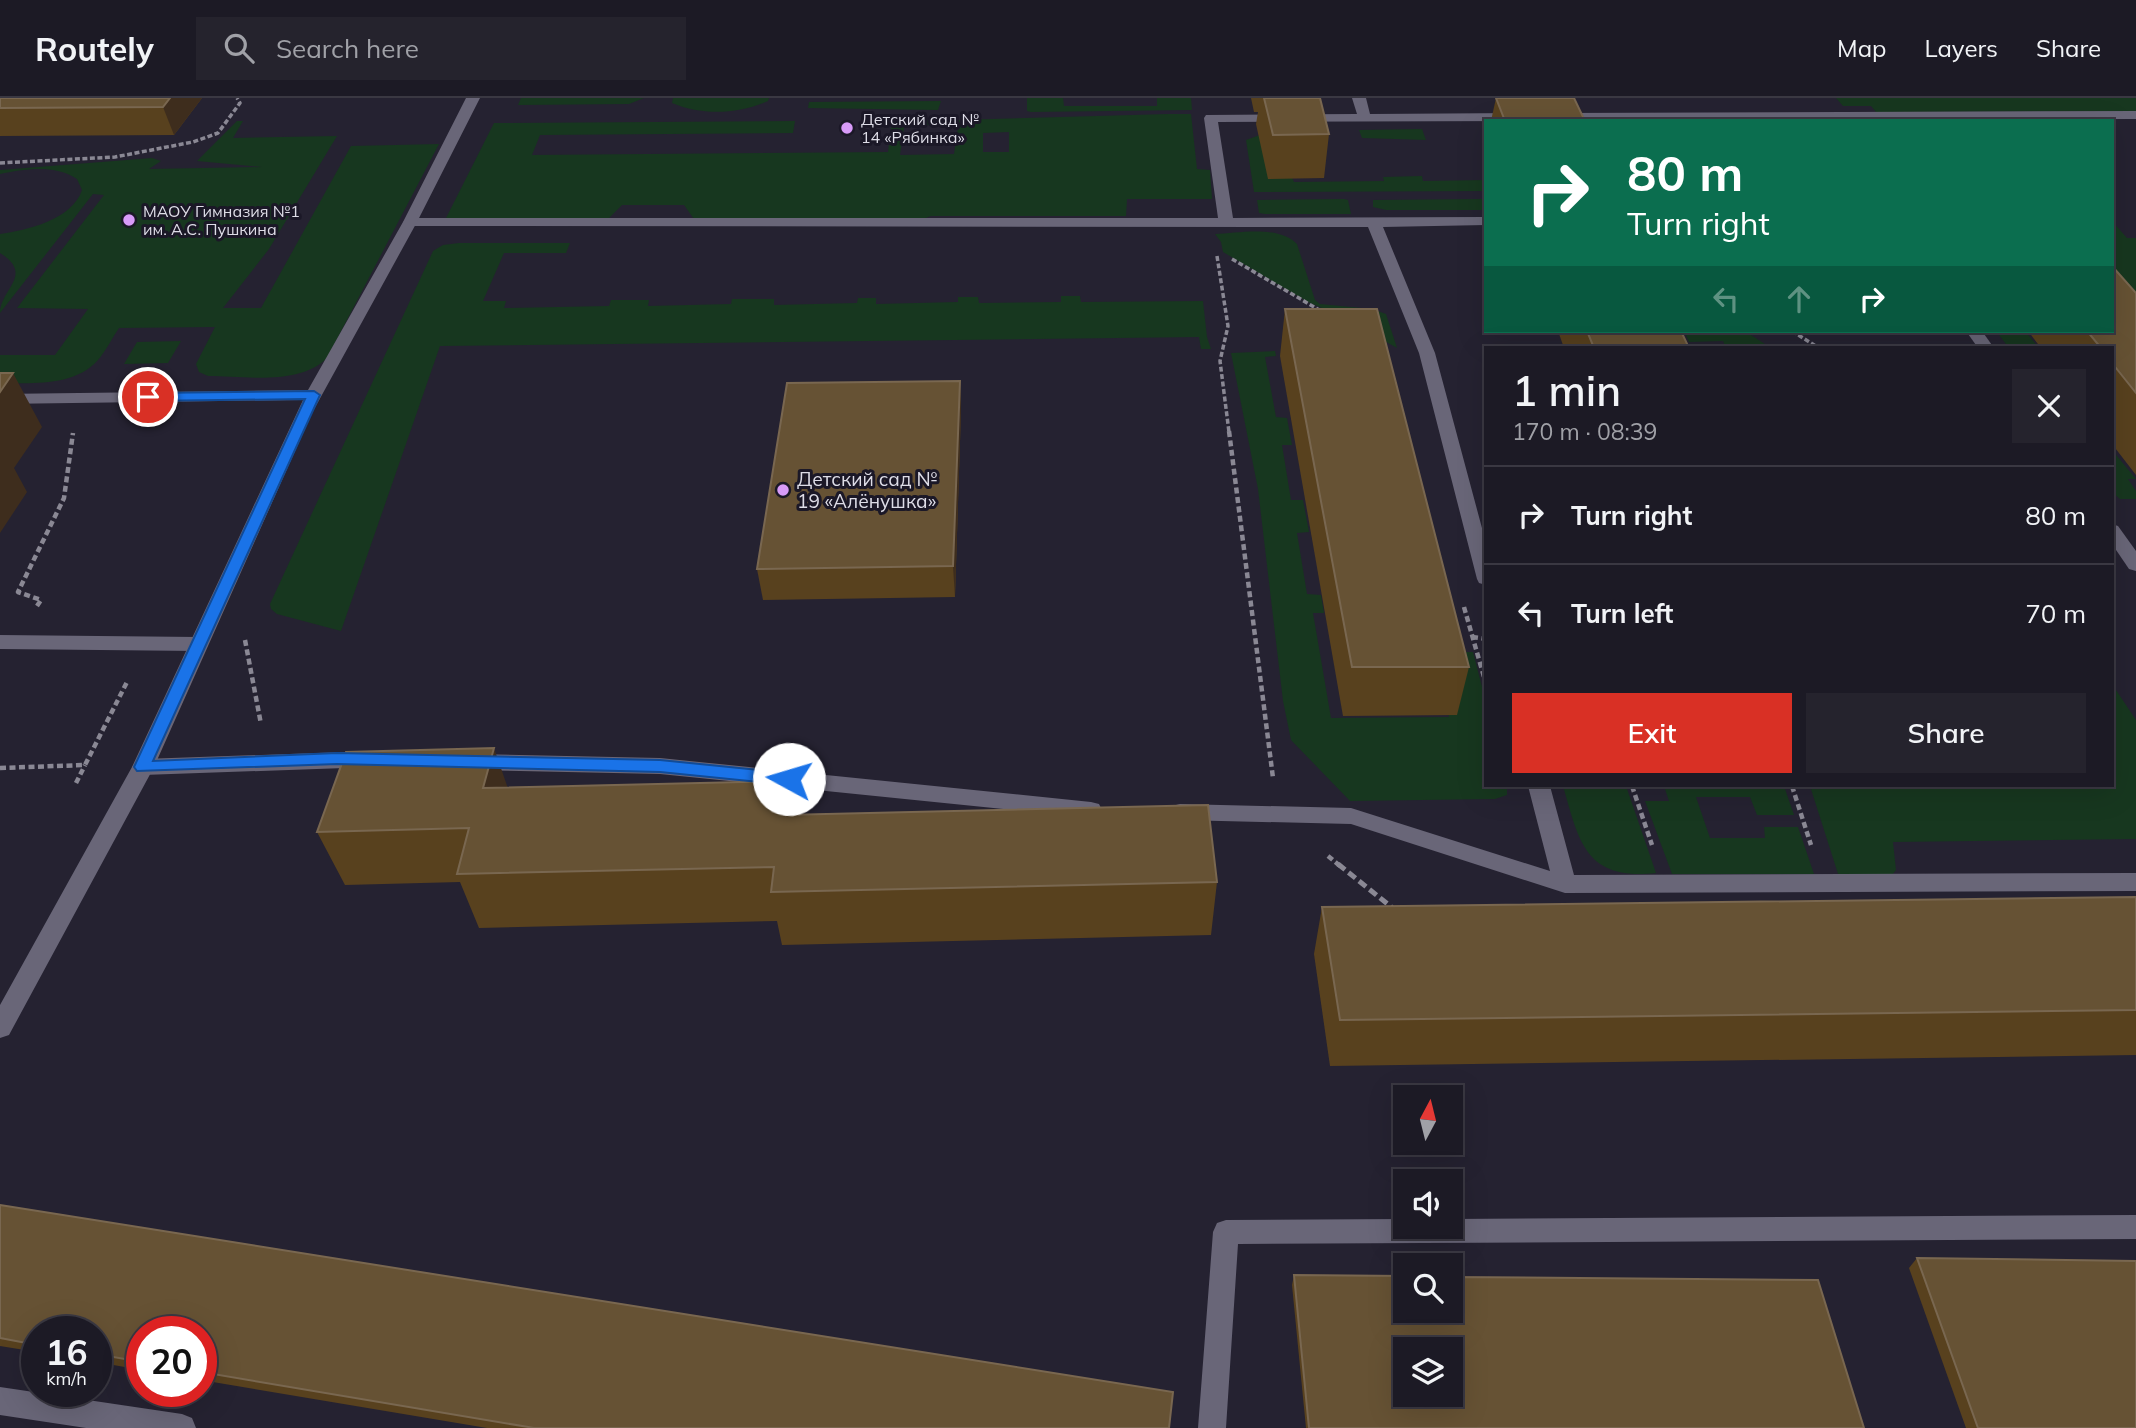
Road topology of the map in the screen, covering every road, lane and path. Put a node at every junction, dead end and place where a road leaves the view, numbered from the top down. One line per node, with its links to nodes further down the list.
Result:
1 (237, 98): 8 (path)
2 (473, 98): 11 (street)
3 (1359, 98): 6 (street)
4 (2116, 115): 5 (street); 6 (street); 7 (street)
5 (2136, 115)
6 (1365, 118): 9 (street)
7 (2136, 134)
8 (0, 163)
9 (1226, 221): 11 (street); 12 (street)
10 (1484, 221): 12 (street)
11 (410, 222): 16 (street)
12 (1374, 223): 21 (street)
13 (1324, 313): 38 (path)
14 (1795, 333): 15 (path)
15 (1816, 346)
16 (314, 395): 17 (street); 27 (street)
17 (0, 399)
18 (74, 426): 23 (path)
19 (2114, 533): 20 (street)
20 (2136, 565)
21 (1484, 571)
22 (1461, 598): 24 (path)
23 (34, 611)
24 (1472, 637): 25 (path); 28 (path)
25 (1484, 639)
26 (0, 642): 27 (street)
27 (198, 645): 32 (street)
28 (1484, 677)
29 (391, 760): 32 (street)
30 (444, 761): 36 (street)
31 (85, 765): 33 (path)
32 (142, 767): 42 (street)
33 (76, 783)
34 (1539, 787): 41 (street)
35 (1632, 787): 39 (path)
36 (1116, 811)
37 (1156, 812): 38 (street)
38 (1276, 814): 41 (street)
39 (1655, 855)
40 (2136, 881): 41 (street)
41 (1564, 884)
42 (0, 1028)
43 (2136, 1227): 46 (street)
44 (0, 1401): 45 (street)
45 (182, 1428)
46 (1212, 1428)

